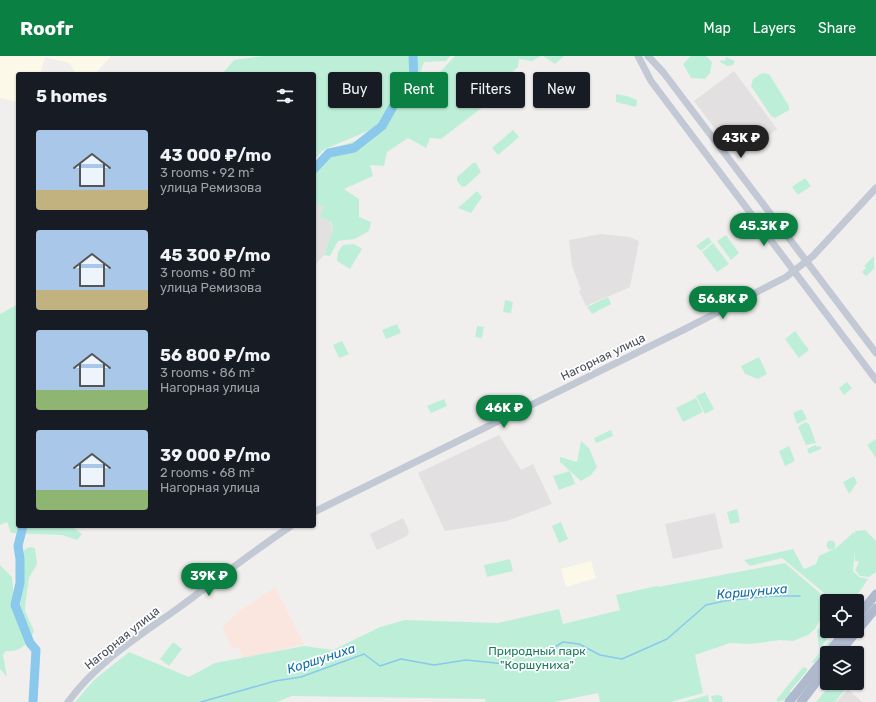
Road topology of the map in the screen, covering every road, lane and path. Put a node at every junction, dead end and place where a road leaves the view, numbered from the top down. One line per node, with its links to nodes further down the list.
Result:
1 (638, 56): 3 (street)
2 (650, 57): 3 (street); 4 (street)
3 (643, 65): 5 (street)
4 (662, 72): 5 (street); 7 (street)
5 (651, 81): 8 (street)
6 (876, 188): 7 (street, Нагорная улица)
7 (806, 262): 8 (street, Нагорная улица); 9 (street)
8 (794, 272): 10 (street); 11 (street, Нагорная улица)
9 (876, 353)
10 (876, 380)
11 (316, 511)
12 (288, 528): 21 (street, Нагорная улица)
13 (876, 594): 15 (main road)
14 (876, 608): 18 (main road)
15 (864, 609)
16 (841, 638): 17 (main road)
17 (834, 646)
18 (845, 646)
19 (820, 664): 22 (main road)
20 (820, 677): 23 (main road)
21 (68, 702)
22 (789, 702)
23 (801, 702)

